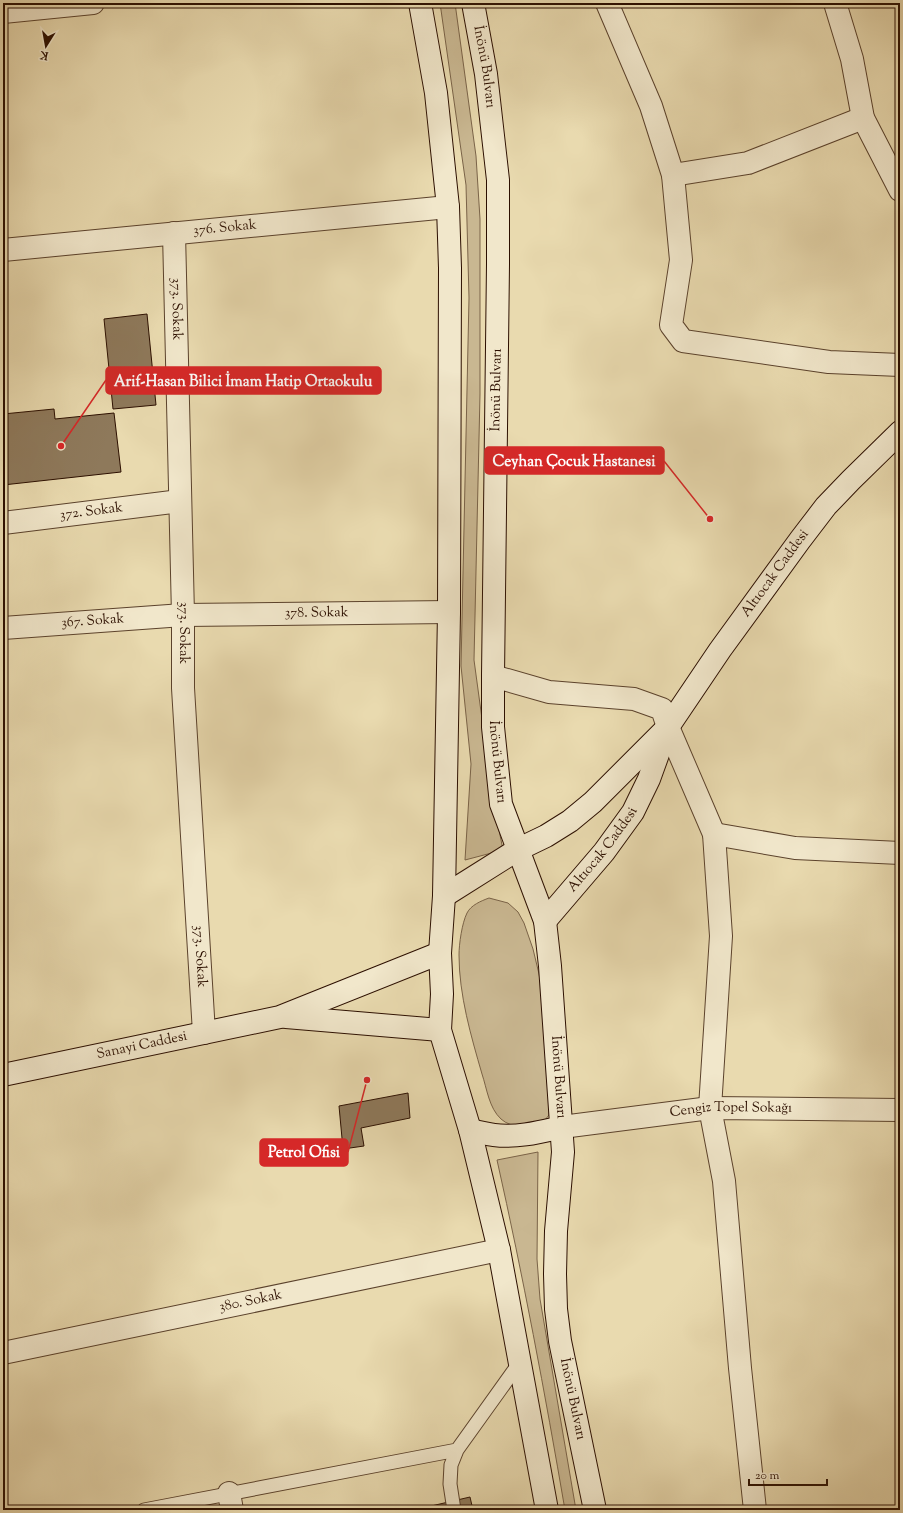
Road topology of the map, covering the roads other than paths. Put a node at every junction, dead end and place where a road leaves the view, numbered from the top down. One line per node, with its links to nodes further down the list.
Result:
1 (93, 3): 6 (street)
2 (420, 3): 10 (street)
3 (473, 3): 20 (street, İnönü Bulvarı)
4 (607, 3): 8 (street)
5 (835, 3): 7 (street)
6 (3, 12)
7 (863, 118): 8 (street); 9 (street)
8 (673, 175): 13 (street)
9 (900, 190)
10 (448, 207): 11 (street, 376. Sokak); 17 (street)
11 (174, 233): 12 (street, 376. Sokak); 15 (street, 373. Sokak)
12 (3, 250)
13 (900, 365)
14 (900, 432): 21 (street, Altıocak Caddesi)
15 (180, 501): 16 (street, 372. Sokak); 18 (street, 373. Sokak)
16 (3, 523)
17 (449, 612): 18 (street, 378. Sokak); 25 (street)
18 (183, 615): 19 (street, 367. Sokak); 30 (street, 373. Sokak)
19 (3, 628)
20 (493, 676): 21 (street); 23 (street, İnönü Bulvarı)
21 (668, 727): 22 (street); 23 (street, Altıocak Caddesi); 26 (street, Altıocak Caddesi)
22 (714, 834): 24 (street); 32 (street)
23 (517, 850): 25 (street, Altıocak Caddesi); 26 (street, İnönü Bulvarı)
24 (900, 854)
25 (444, 896): 27 (street)
26 (545, 921): 34 (street, İnönü Bulvarı)
27 (440, 953): 28 (street, Sanayi Caddesi); 29 (street)
28 (280, 1017): 29 (street, Sanayi Caddesi); 30 (street, Sanayi Caddesi)
29 (440, 1030): 35 (street)
30 (204, 1033): 31 (street, Sanayi Caddesi)
31 (3, 1075)
32 (710, 1108): 33 (street, Cengiz Topel Sokağı); 34 (street, Cengiz Topel Sokağı); 45 (street)
33 (900, 1110)
34 (562, 1127): 35 (street, Cengiz Topel Sokağı); 44 (street, İnönü Bulvarı)
35 (470, 1130): 36 (street)
36 (498, 1250): 37 (street, 380. Sokak); 38 (street)
37 (3, 1353)
38 (520, 1362): 39 (lane); 43 (street)
39 (457, 1450): 40 (lane); 42 (lane)
40 (231, 1502): 41 (lane)
41 (144, 1510)
42 (454, 1510)
43 (547, 1510)
44 (595, 1510)
45 (755, 1510)

